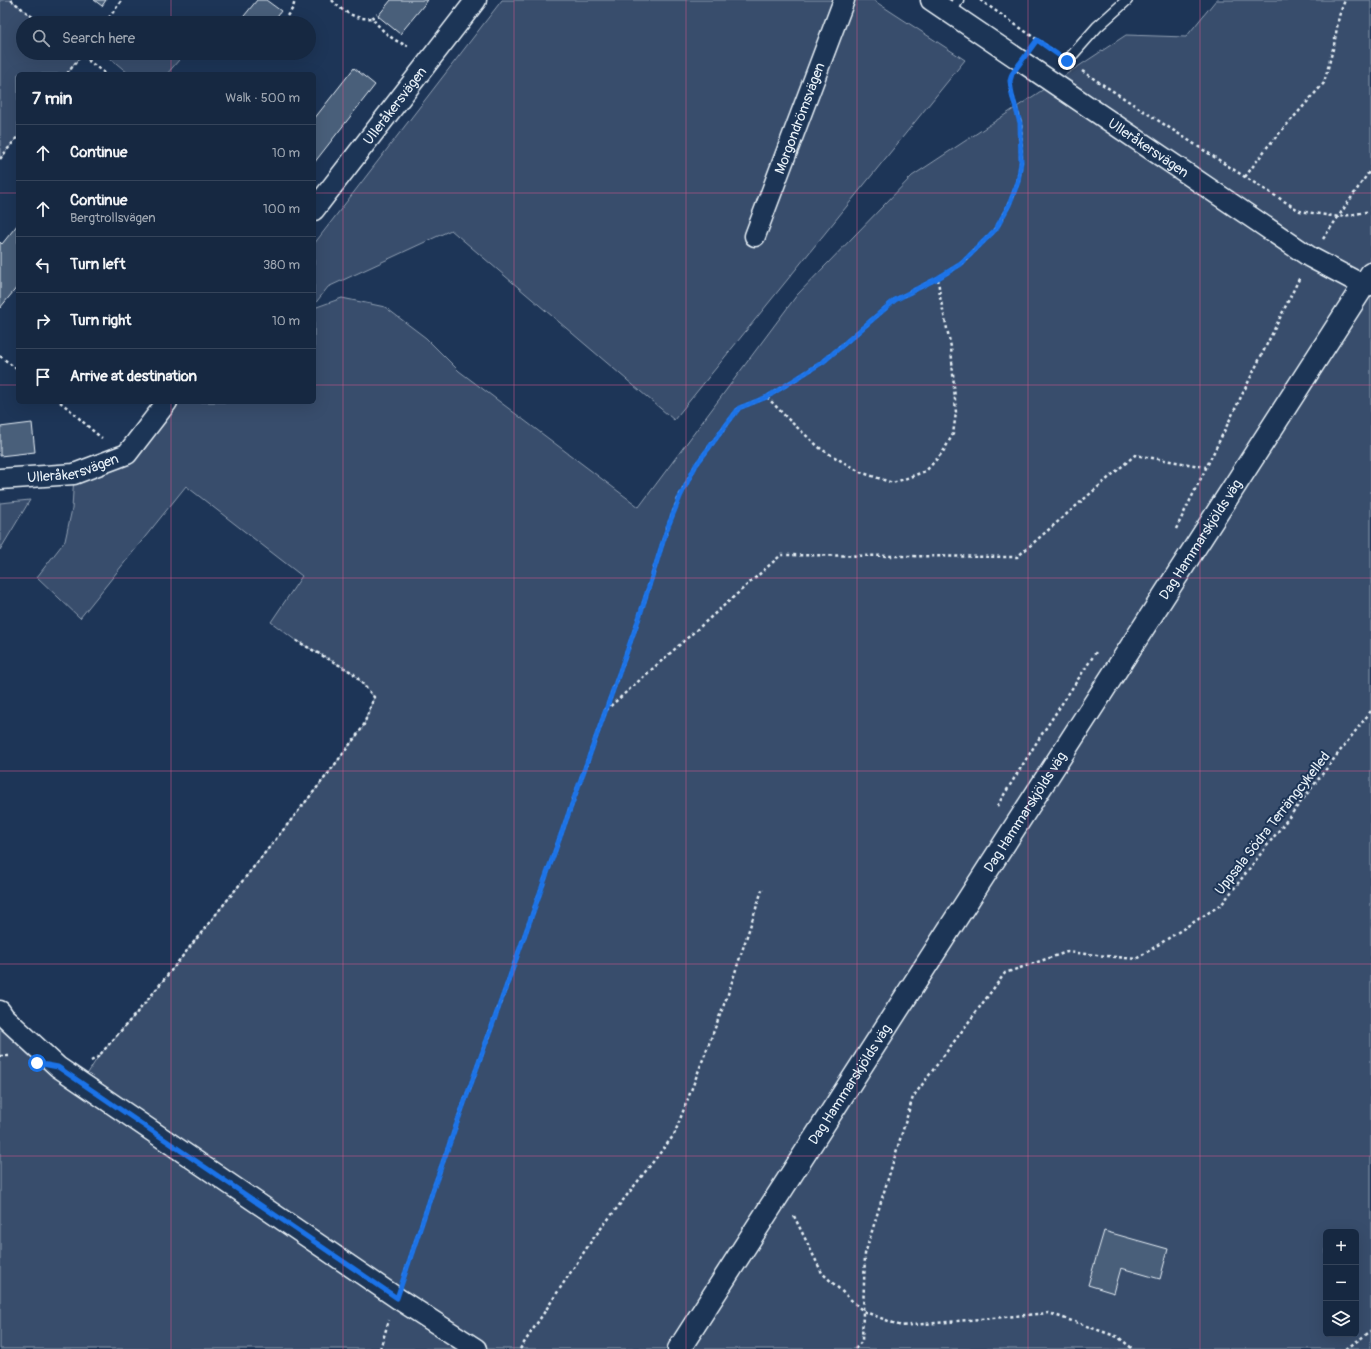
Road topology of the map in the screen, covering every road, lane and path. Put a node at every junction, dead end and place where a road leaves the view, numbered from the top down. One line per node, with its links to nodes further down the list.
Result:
1 (11, 0): 13 (path)
2 (122, 0): 14 (path)
3 (295, 0): 15 (path)
4 (332, 0): 16 (path)
5 (476, 0): 29 (street, Ulleråkersvägen)
6 (844, 0): 32 (street, Morgondrömsvägen)
7 (931, 0): 11 (street, Ulleråkersvägen)
8 (980, 0): 17 (path)
9 (1127, 0): 22 (lane)
10 (1345, 0): 28 (path)
11 (955, 7): 21 (street, Ulleråkersvägen)
12 (377, 14): 16 (path)
13 (31, 16)
14 (110, 16)
15 (287, 16)
16 (372, 18): 18 (path)
17 (1037, 40): 21 (path); 22 (path)
18 (408, 46)
19 (78, 60): 23 (path)
20 (89, 60): 24 (path)
21 (1021, 61): 33 (street, Ulleråkersvägen); 34 (path)
22 (1067, 61): 28 (path)
23 (68, 72)
24 (104, 72)
25 (16, 139): 26 (path)
26 (0, 159)
27 (1371, 169): 31 (path)
28 (1245, 177): 31 (path)
29 (316, 207)
30 (1371, 210): 31 (path)
31 (1339, 217): 33 (path)
32 (755, 236)
33 (1310, 257): 35 (street, Ulleråkersvägen); 42 (path)
34 (938, 278): 38 (path); 38 (path)
35 (1368, 281): 55 (main road, Dag Hammarskjölds väg)
36 (0, 356): 37 (path)
37 (16, 368)
38 (767, 397): 47 (path)
39 (62, 404): 41 (path)
40 (165, 404): 43 (street, Ulleråkersvägen)
41 (107, 441)
42 (1206, 467): 44 (path); 47 (path)
43 (0, 479)
44 (1175, 530)
45 (295, 640): 54 (path)
46 (1100, 647): 49 (path)
47 (605, 710): 56 (path)
48 (1371, 711): 57 (path, Uppsala Södra Terrängcykelled)
49 (994, 811)
50 (763, 887): 61 (path)
51 (0, 1011): 54 (street)
52 (0, 1056): 53 (path)
53 (16, 1058)
54 (58, 1067): 56 (street)
55 (781, 1190): 57 (path); 62 (main road, Dag Hammarskjölds väg)
56 (397, 1298): 59 (path); 60 (street)
57 (863, 1311): 63 (path, Uppsala Södra Terrängcykelled); 64 (path)
58 (1371, 1331): 65 (path)
59 (380, 1349)
60 (476, 1349)
61 (520, 1349)
62 (679, 1349)
63 (855, 1349)
64 (1133, 1349)
65 (1346, 1349)

